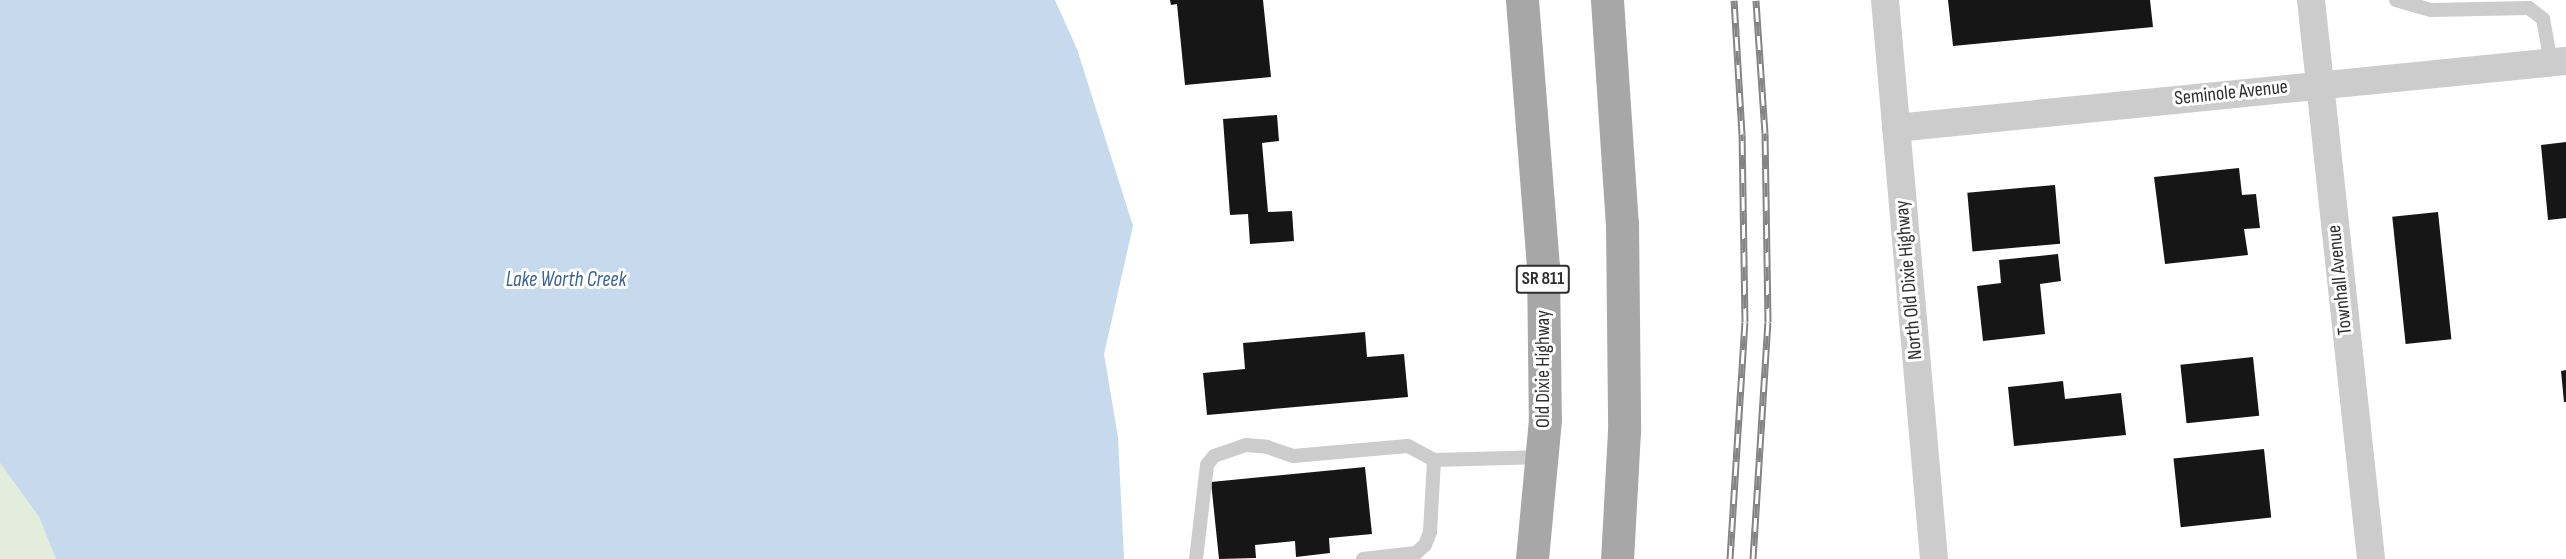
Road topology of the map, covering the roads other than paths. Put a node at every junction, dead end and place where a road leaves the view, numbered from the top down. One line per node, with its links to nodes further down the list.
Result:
1 (1522, 0): 9 (main road, Old Dixie Highway / SR 811)
2 (1607, 0): 14 (main road)
3 (1885, 0): 8 (street, North Old Dixie Highway)
4 (2311, 0): 7 (street, Townhall Avenue)
5 (2396, 0): 6 (lane)
6 (2559, 61): 7 (street, Seminole Avenue)
7 (2318, 84): 8 (street, Seminole Avenue); 16 (street, Townhall Avenue)
8 (1896, 128): 15 (street, North Old Dixie Highway)
9 (1541, 457): 10 (lane); 13 (main road, Old Dixie Highway / SR 811)
10 (1434, 459): 11 (lane); 12 (lane)
11 (1196, 559)
12 (1363, 559)
13 (1532, 559)
14 (1617, 559)
15 (1934, 559)
16 (2371, 559)

